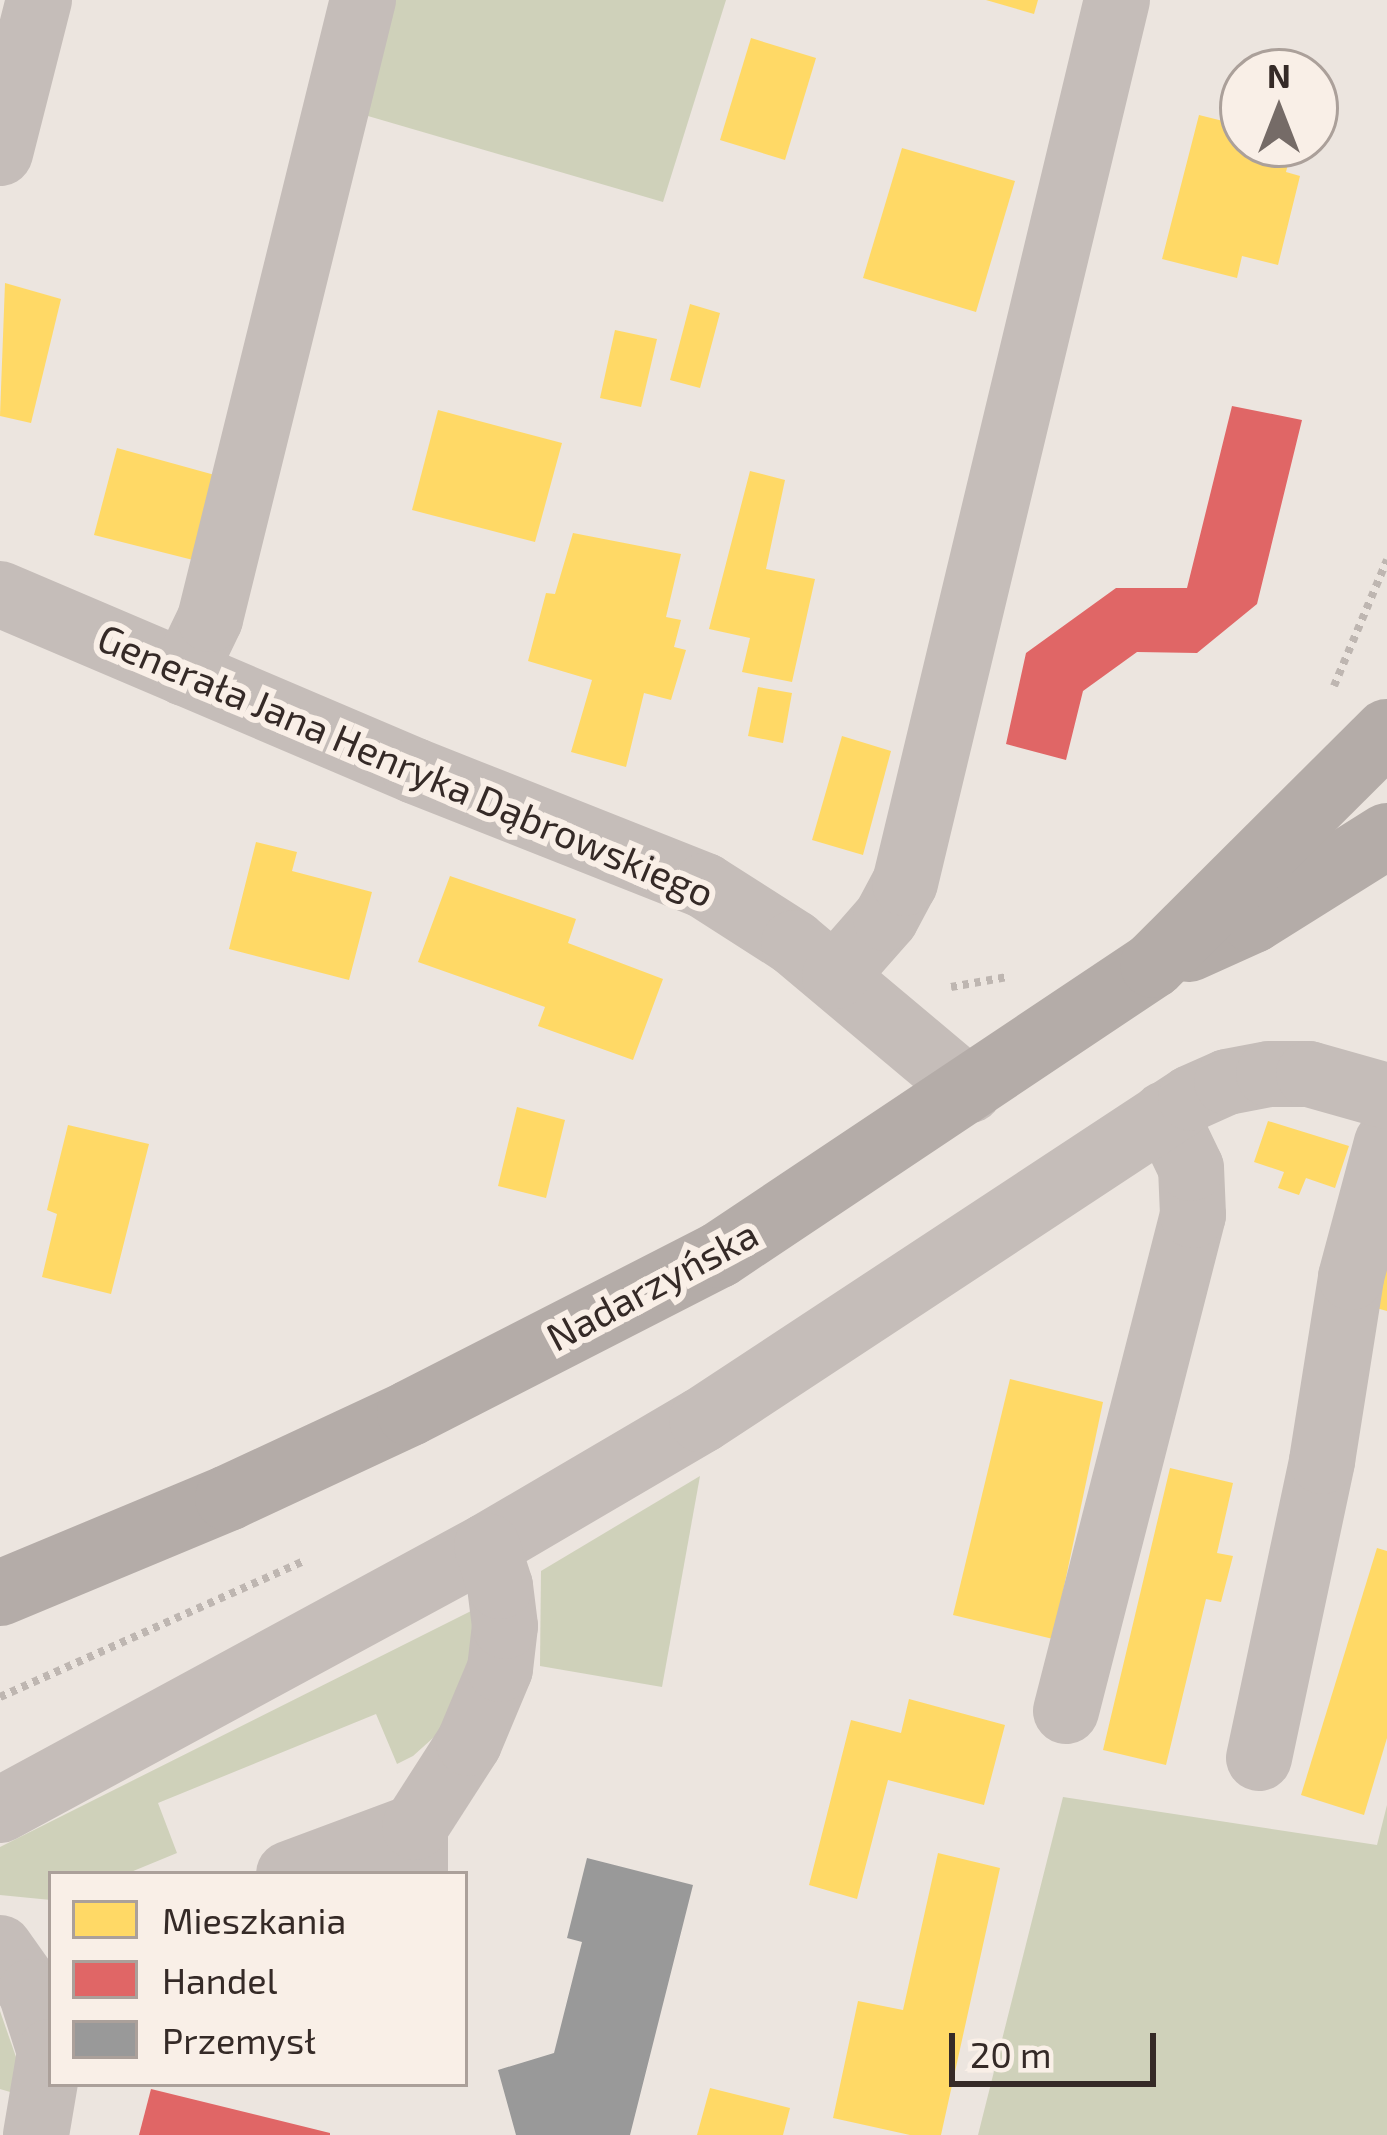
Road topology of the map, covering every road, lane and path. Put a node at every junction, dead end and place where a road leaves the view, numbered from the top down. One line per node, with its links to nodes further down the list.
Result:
1 (39, 0): 4 (street)
2 (363, 0): 7 (street)
3 (1117, 0): 13 (street)
4 (0, 153)
5 (1387, 560): 8 (path)
6 (0, 594): 7 (street, Generała Jana Henryka Dąbrowskiego)
7 (184, 673): 13 (street, Generała Jana Henryka Dąbrowskiego)
8 (1325, 706)
9 (1387, 732): 11 (main road, Nadarzyńska)
10 (1387, 836): 11 (main road, Nadarzyńska)
11 (1153, 965): 15 (main road, Nadarzyńska)
12 (1024, 974): 14 (path)
13 (835, 976): 15 (street, Generała Jana Henryka Dąbrowskiego)
14 (944, 989)
15 (969, 1090): 20 (main road, Nadarzyńska)
16 (1387, 1096): 17 (street)
17 (1165, 1114): 19 (street); 21 (street)
18 (1387, 1143): 22 (street)
19 (487, 1546): 23 (street); 24 (street)
20 (0, 1594)
21 (1066, 1711)
22 (1259, 1758)
23 (0, 1810)
24 (415, 1850): 25 (street)
25 (305, 1871)
26 (22, 1954): 27 (street)
27 (48, 2042)
28 (48, 2064): 29 (street)
29 (36, 2135)

